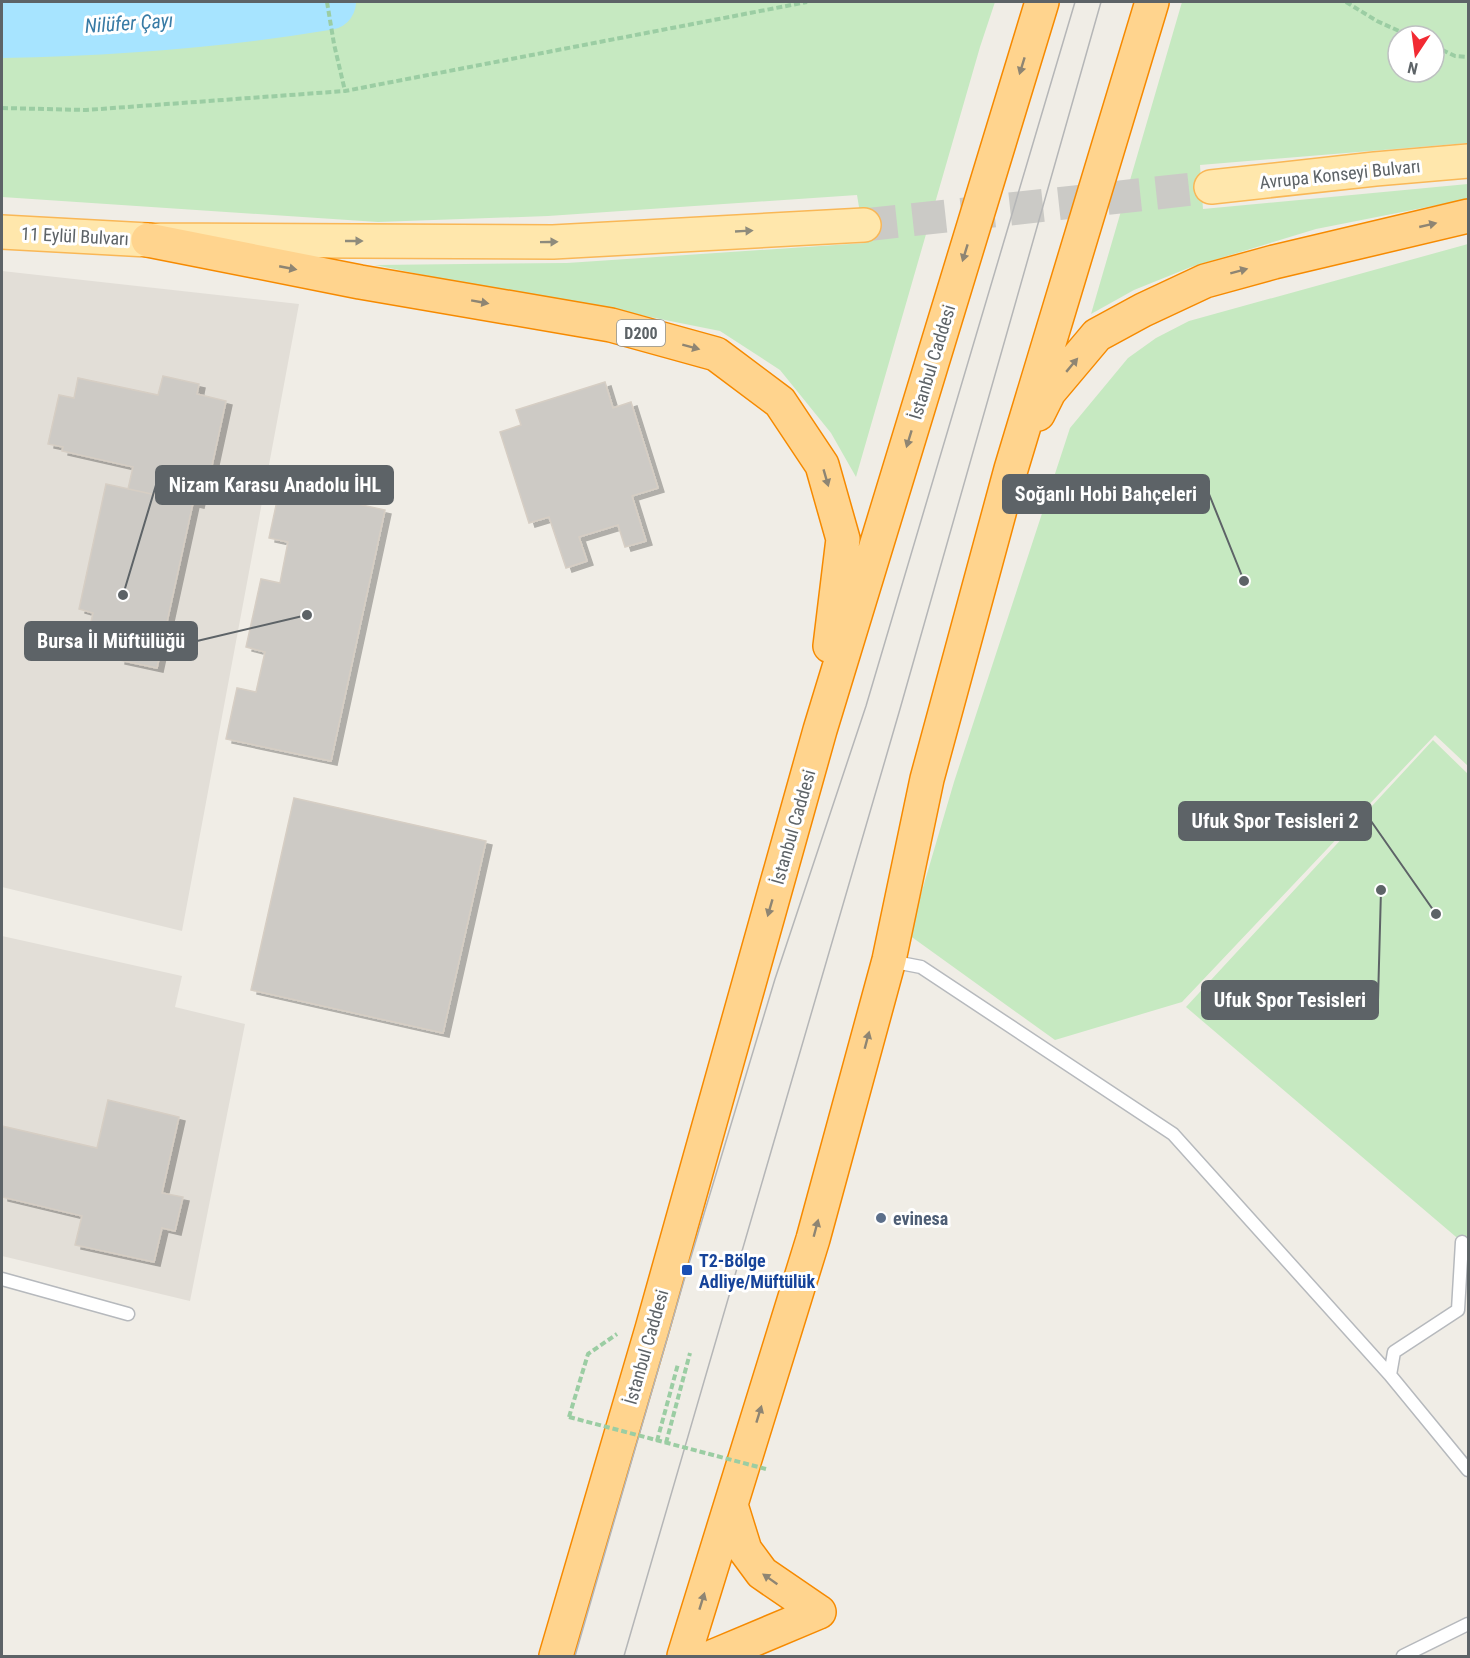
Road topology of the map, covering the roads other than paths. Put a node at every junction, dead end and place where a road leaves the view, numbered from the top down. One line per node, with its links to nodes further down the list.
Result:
1 (1041, 6): 10 (highway, İstanbul Caddesi, one-way to 10)
2 (1150, 9): 9 (highway)
3 (1468, 161): 4 (main road, Avrupa Konseyi Bulvarı)
4 (1211, 187)
5 (1468, 216): 9 (highway, one-way to 5)
6 (864, 225): 8 (main road, 11 Eylül Bulvarı, one-way to 6)
7 (2, 232): 8 (main road, 11 Eylül Bulvarı)
8 (148, 240): 10 (highway, D200, one-way to 10)
9 (1011, 469): 11 (highway)
10 (820, 730): 19 (highway, İstanbul Caddesi, one-way to 19)
11 (889, 960): 15 (lane); 17 (highway, one-way to 11)
12 (1462, 1242): 15 (lane)
13 (2, 1279): 14 (lane)
14 (128, 1314)
15 (1390, 1375): 16 (lane)
16 (1468, 1470)
17 (731, 1505): 20 (highway, one-way to 17); 21 (highway, one-way to 17)
18 (1468, 1624): 22 (lane)
19 (556, 1656)
20 (684, 1656)
21 (714, 1656)
22 (1403, 1656)

